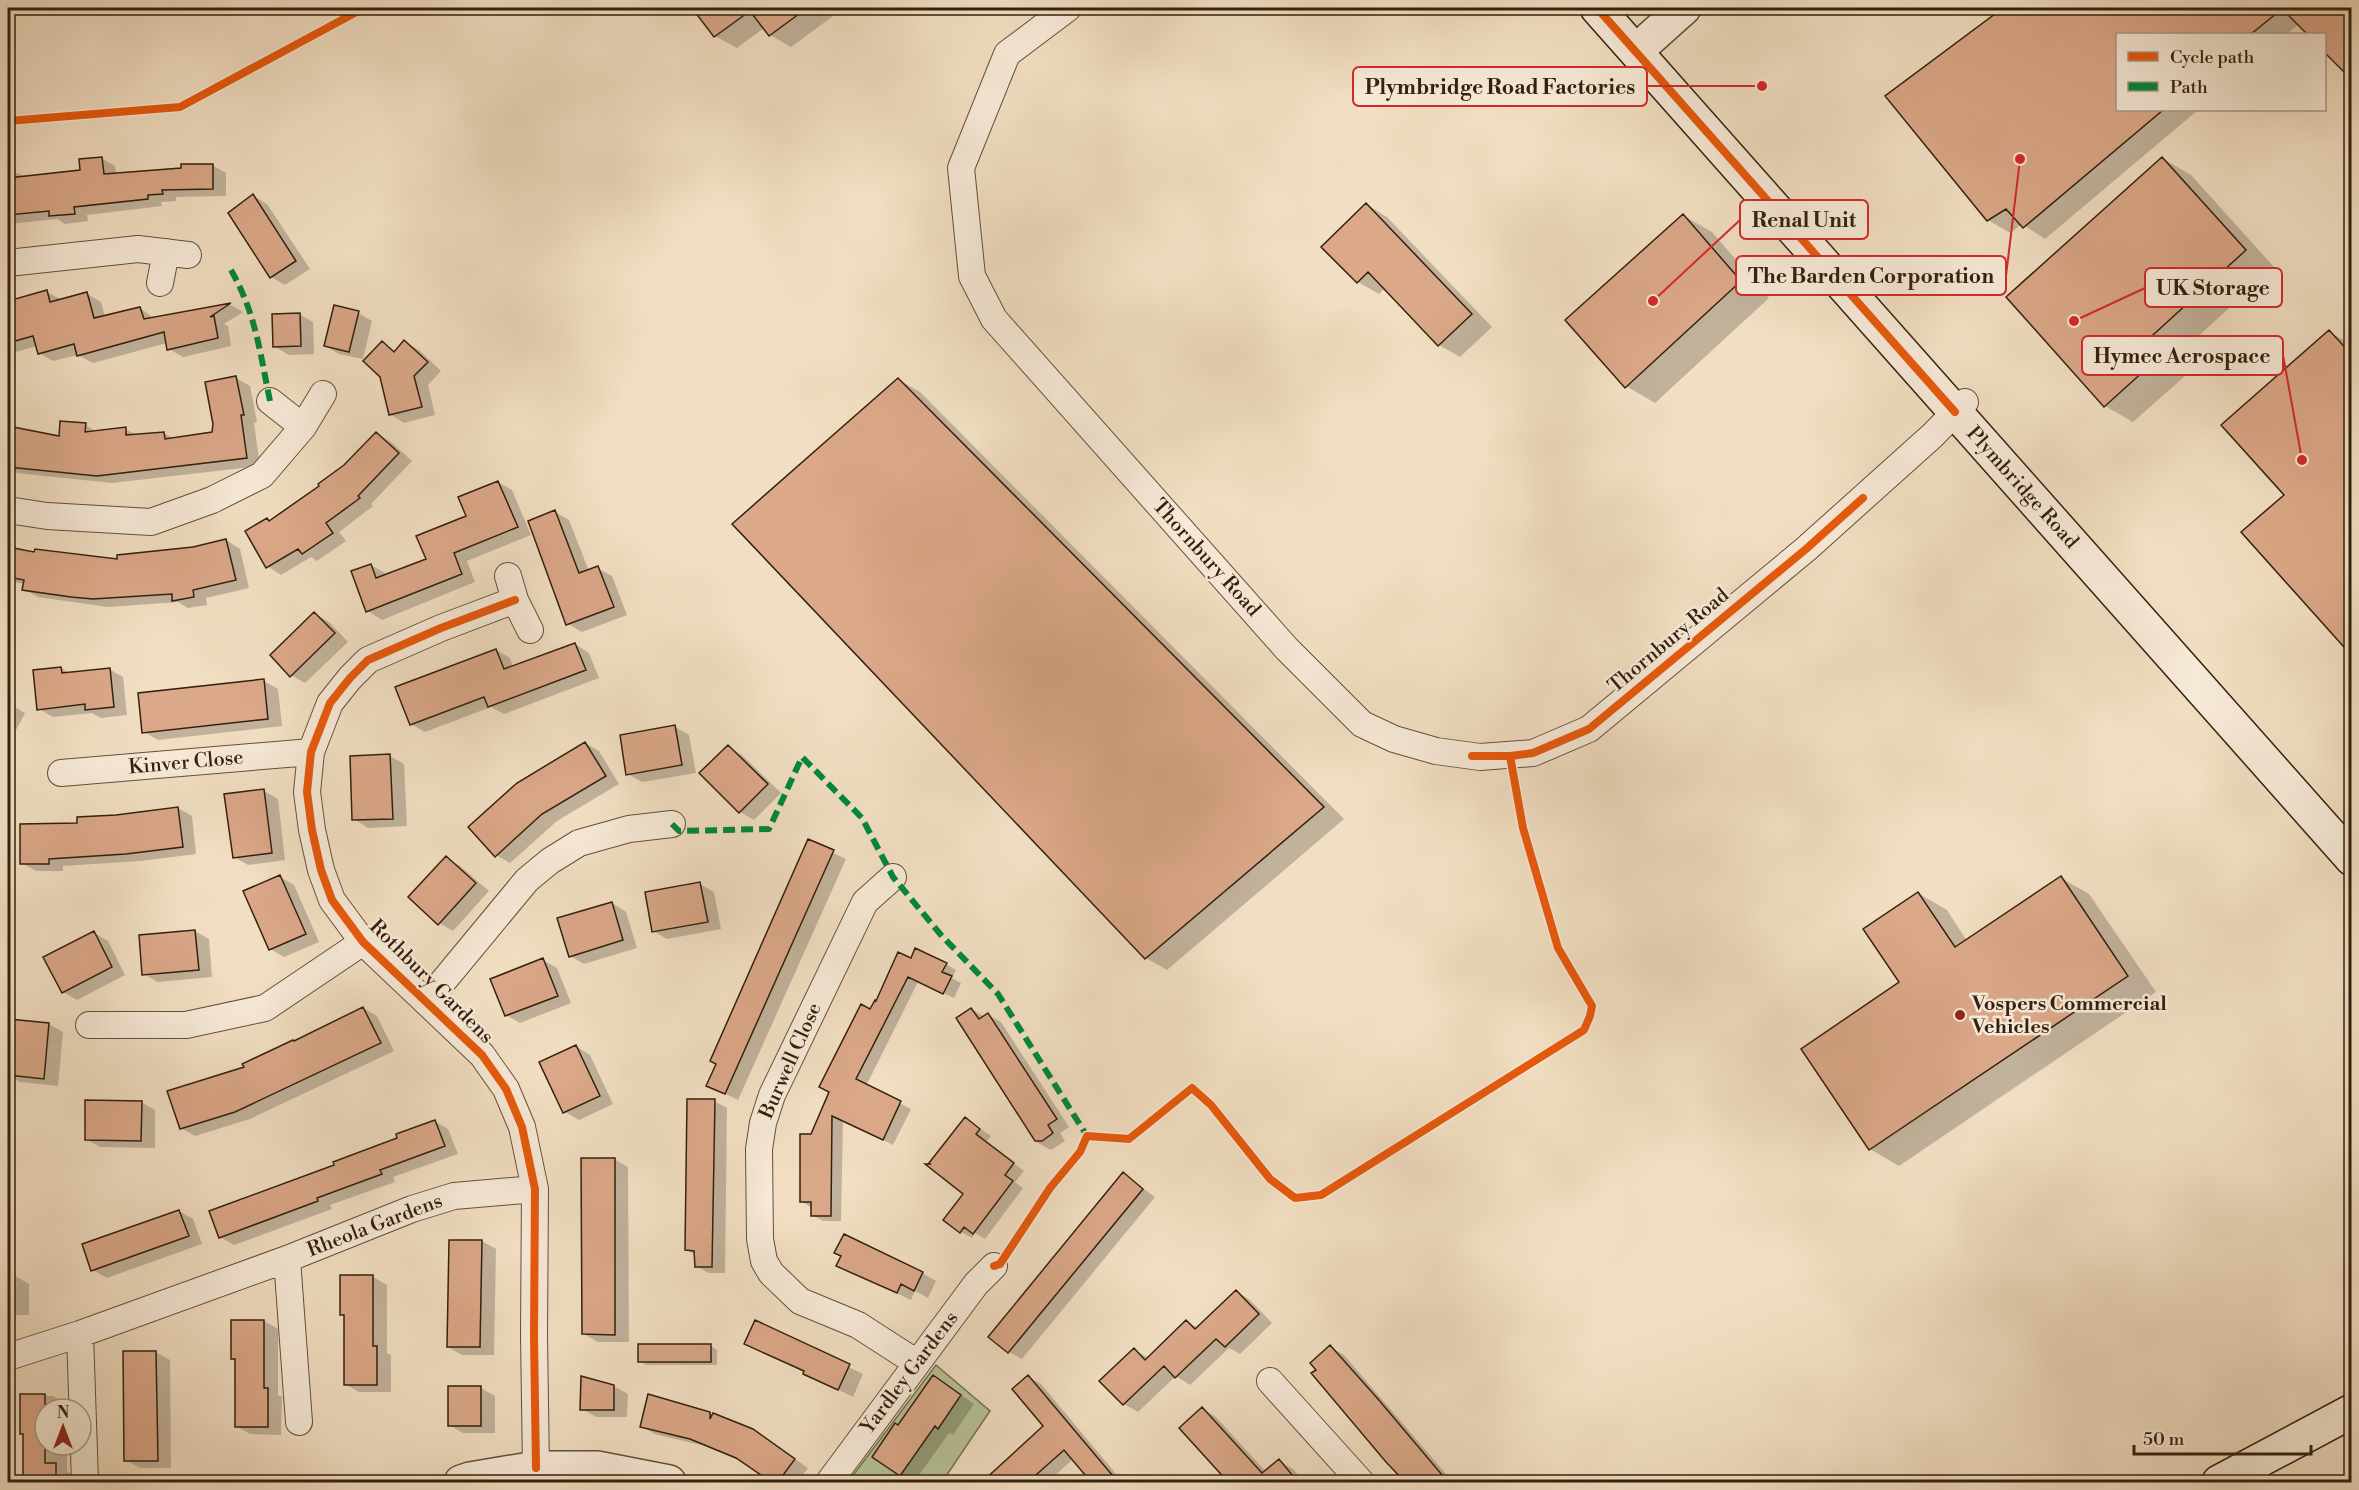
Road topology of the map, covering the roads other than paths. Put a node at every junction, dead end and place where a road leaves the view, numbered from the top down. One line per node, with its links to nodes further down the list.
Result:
1 (1068, 8): 10 (street, Thornbury Road)
2 (1597, 8): 5 (main road, Plymbridge Road)
3 (1626, 8): 5 (main road, Plymbridge Road)
4 (1684, 8): 5 (main road)
5 (1644, 44): 10 (main road, Plymbridge Road)
6 (8, 263): 7 (street)
7 (160, 282)
8 (323, 394): 11 (street)
9 (270, 401): 11 (street)
10 (1960, 407): 19 (main road, Plymbridge Road); 20 (main road, Plymbridge Road)
11 (303, 427): 12 (street)
12 (8, 510)
13 (508, 576): 14 (street)
14 (515, 600): 15 (street); 16 (street, Rothbury Gardens)
15 (530, 630)
16 (311, 752): 17 (street, Kinver Close); 22 (street, Rothbury Gardens)
17 (61, 773)
18 (672, 824): 23 (street)
19 (2352, 830)
20 (2352, 859)
21 (893, 877): 30 (street, Burwell Close)
22 (363, 942): 23 (street, Rothbury Gardens); 24 (street)
23 (426, 1002): 25 (street, Rothbury Gardens)
24 (89, 1025)
25 (535, 1189): 26 (street, Rheola Gardens); 36 (street, Rothbury Gardens)
26 (287, 1259): 28 (street, Rheola Gardens); 33 (street, Rheola Gardens)
27 (994, 1266): 30 (street, Yardley Gardens)
28 (80, 1334): 29 (street, Rheola Gardens); 37 (street)
29 (8, 1358)
30 (916, 1363): 40 (street, Yardley Gardens)
31 (1270, 1381): 41 (street)
32 (2352, 1411): 35 (main road)
33 (299, 1422)
34 (2352, 1424): 35 (main road)
35 (2316, 1428): 42 (main road)
36 (537, 1468): 38 (main road); 39 (main road)
37 (85, 1482)
38 (461, 1482)
39 (669, 1482)
40 (829, 1482)
41 (1360, 1482)
42 (2219, 1482)

